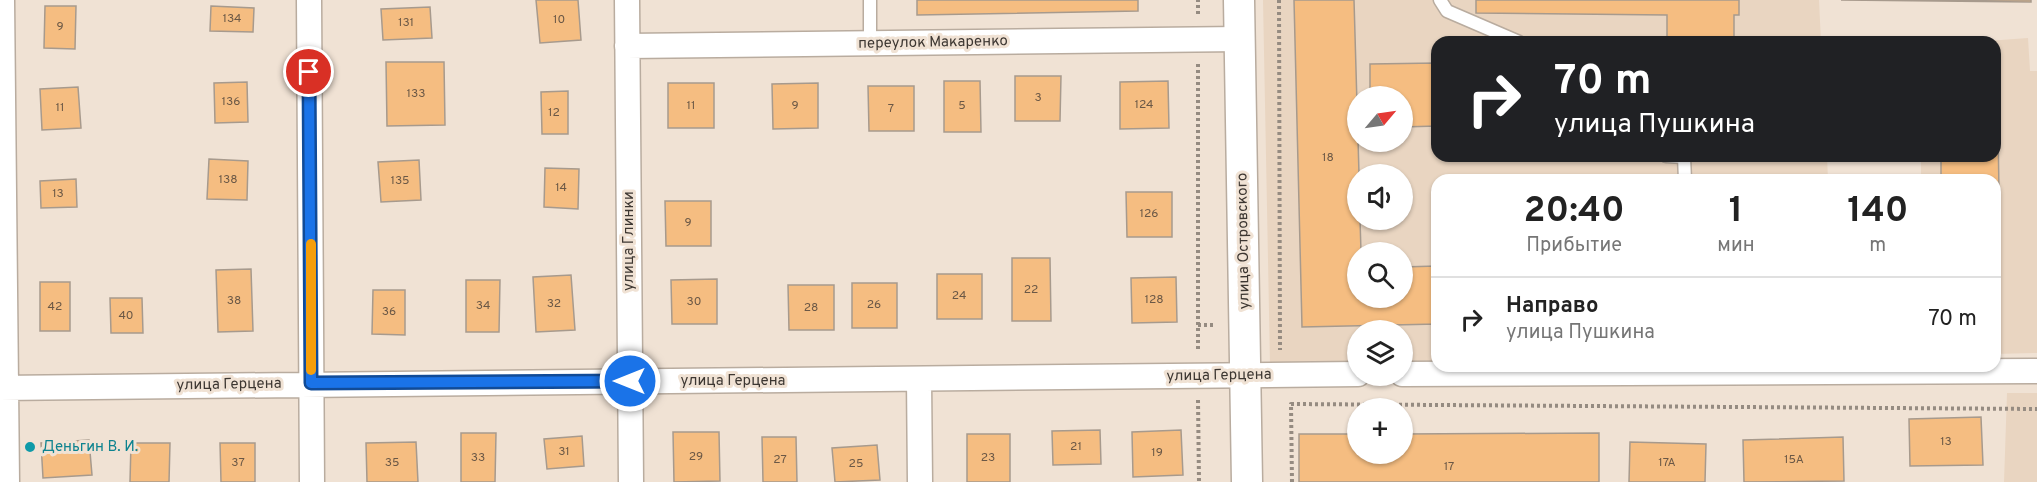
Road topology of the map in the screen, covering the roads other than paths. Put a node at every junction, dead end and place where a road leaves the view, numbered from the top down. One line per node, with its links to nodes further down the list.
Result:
1 (3, 0): 20 (street)
2 (309, 0): 19 (street)
3 (627, 0): 10 (street, улица Глинки)
4 (870, 0): 9 (lane)
5 (1239, 0): 8 (street, улица Островского)
6 (1440, 0): 7 (lane)
7 (1505, 36)
8 (1240, 39): 9 (street, переулок Макаренко); 16 (street, улица Островского)
9 (870, 44): 10 (street, переулок Макаренко)
10 (627, 46): 18 (street, улица Глинки)
11 (2001, 371): 12 (street)
12 (2037, 371)
13 (1546, 372): 14 (street)
14 (1413, 374)
15 (1347, 375): 16 (street, улица Герцена)
16 (1246, 376): 17 (street, улица Герцена); 25 (street, улица Островского)
17 (919, 379): 18 (street, улица Герцена); 24 (street)
18 (630, 381): 19 (street, улица Герцена); 23 (street, улица Глинки)
19 (311, 383): 20 (street, улица Герцена); 22 (street)
20 (3, 388): 21 (street)
21 (7, 482)
22 (312, 482)
23 (631, 482)
24 (920, 482)
25 (1247, 482)

